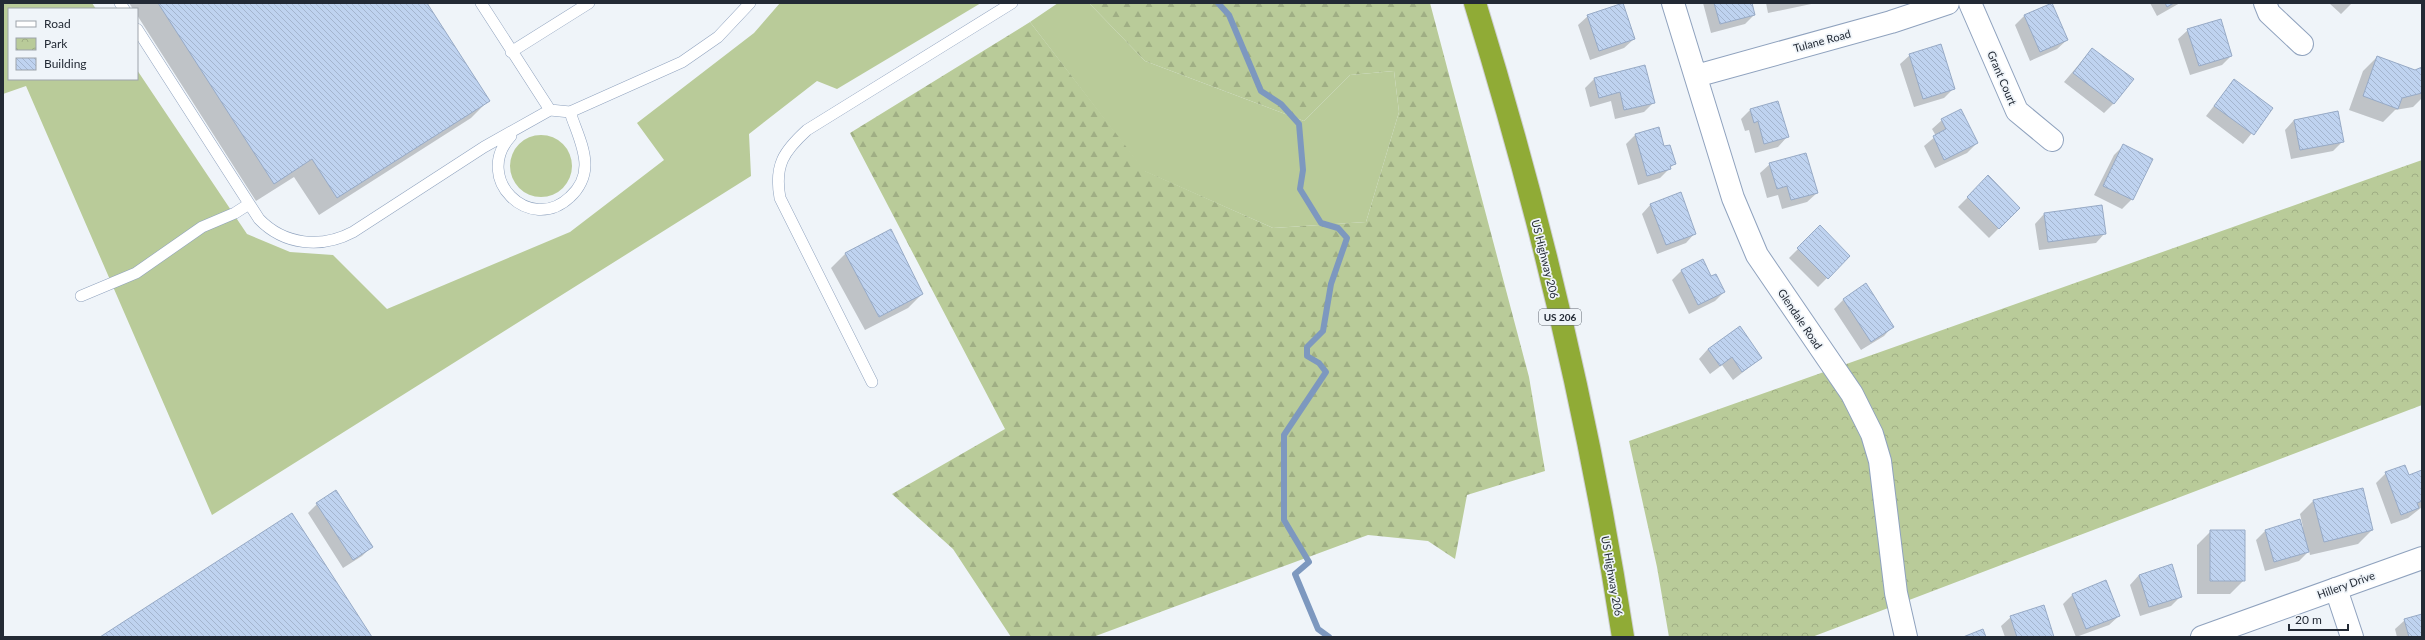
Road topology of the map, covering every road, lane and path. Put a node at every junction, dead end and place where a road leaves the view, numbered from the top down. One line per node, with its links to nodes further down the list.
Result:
1 (481, 3): 12 (lane)
2 (589, 3): 12 (lane)
3 (750, 3): 15 (lane)
4 (1012, 3): 20 (lane)
5 (1475, 3): 23 (highway, US Highway 206 / US 206)
6 (1673, 3): 13 (street, Glendale Road)
7 (1948, 3): 13 (street, Tulane Road)
8 (1970, 3): 17 (street, Grant Court)
9 (2265, 3): 11 (street)
10 (138, 32): 18 (lane)
11 (2302, 44)
12 (512, 52): 14 (lane)
13 (1696, 76): 24 (street, Glendale Road)
14 (550, 110): 15 (lane); 16 (lane)
15 (570, 112): 16 (lane)
16 (516, 131): 18 (lane)
17 (2052, 140)
18 (249, 204): 19 (lane)
19 (81, 296)
20 (872, 382)
21 (2422, 558): 22 (street, Hillery Drive)
22 (2336, 589): 25 (street, Hillery Drive); 26 (street)
23 (1623, 637)
24 (1906, 637)
25 (2202, 637)
26 (2352, 637)

